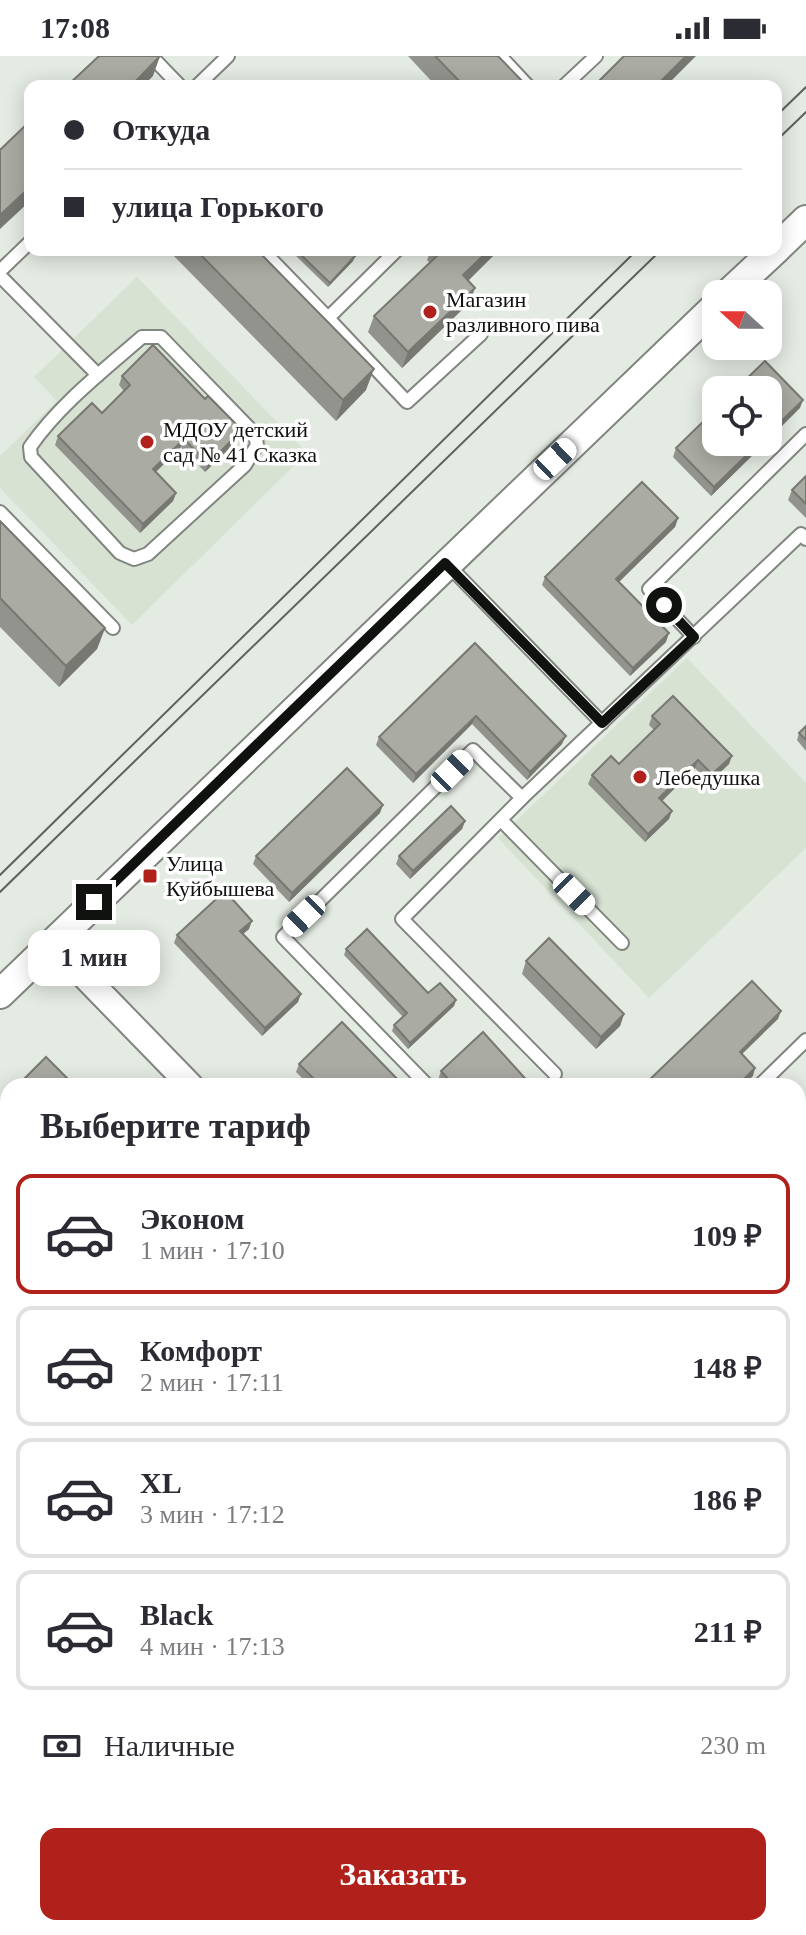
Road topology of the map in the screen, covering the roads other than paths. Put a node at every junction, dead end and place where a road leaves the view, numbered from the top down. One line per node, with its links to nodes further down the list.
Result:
1 (151, 56): 5 (lane)
2 (228, 56): 6 (lane)
3 (500, 56): 7 (lane)
4 (596, 56): 8 (lane)
5 (174, 80)
6 (203, 80)
7 (522, 80)
8 (570, 80)
9 (806, 220): 10 (street)
10 (782, 242)
11 (24, 248): 15 (lane)
12 (268, 256): 17 (lane)
13 (391, 256): 17 (lane)
14 (768, 256): 16 (street)
15 (0, 273): 20 (lane)
16 (743, 280)
17 (328, 318): 19 (lane)
18 (702, 319): 24 (street)
19 (481, 334)
20 (98, 375): 20 (lane)
21 (806, 434): 26 (lane)
22 (0, 512): 25 (lane)
23 (806, 539): 26 (lane)
24 (445, 563): 27 (lane); 30 (street)
25 (113, 628)
26 (694, 637): 27 (lane)
27 (602, 723): 28 (lane)
28 (522, 798): 29 (lane); 36 (lane)
29 (501, 820): 31 (lane); 34 (lane)
30 (52, 943): 32 (street); 35 (street)
31 (622, 943)
32 (0, 994)
33 (806, 1040): 37 (lane)
34 (555, 1074)
35 (183, 1078)
36 (420, 1078)
37 (767, 1078)

